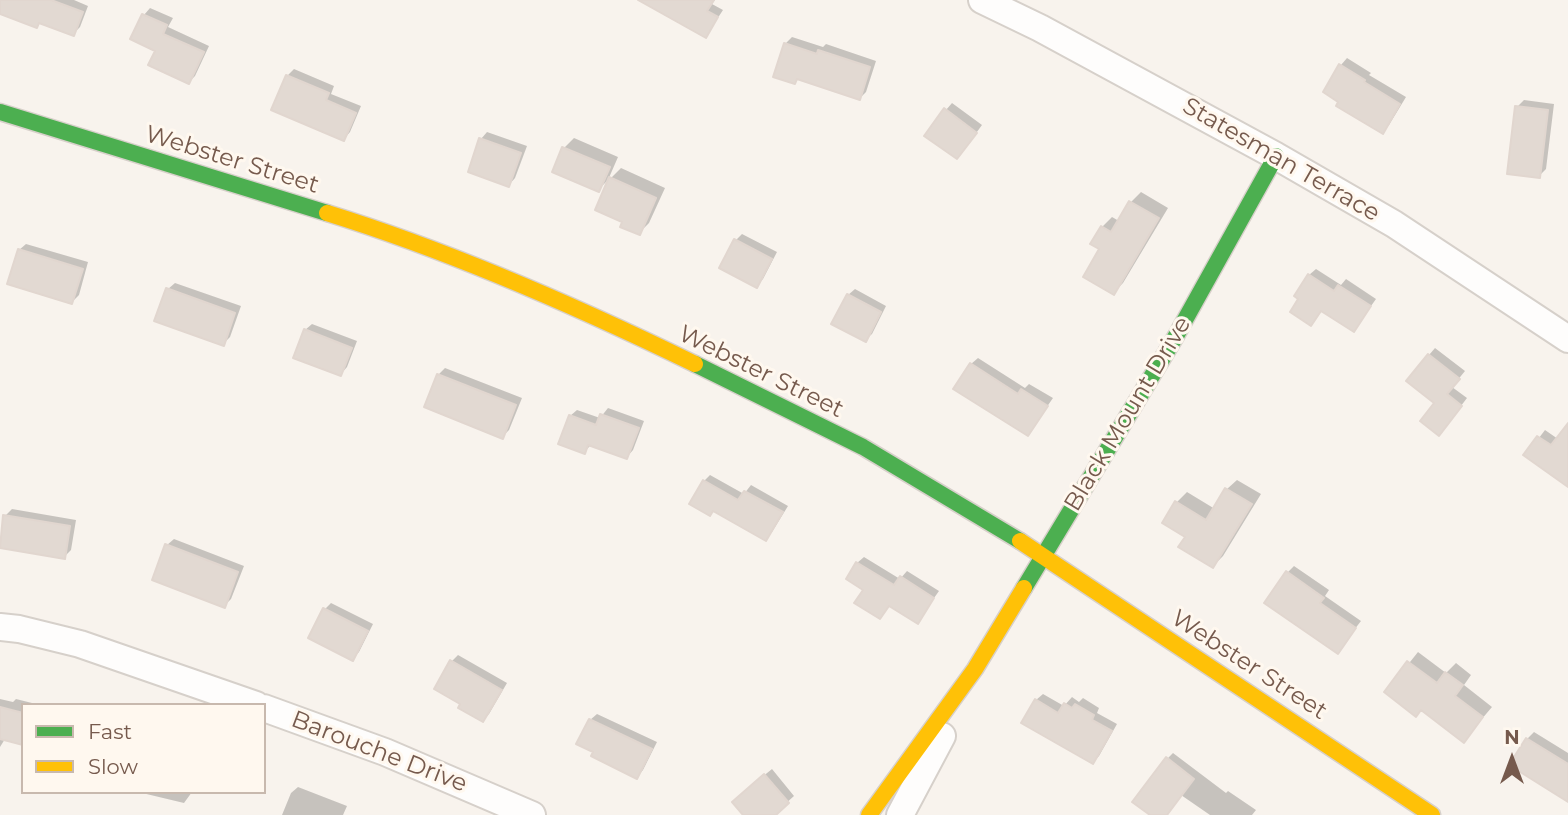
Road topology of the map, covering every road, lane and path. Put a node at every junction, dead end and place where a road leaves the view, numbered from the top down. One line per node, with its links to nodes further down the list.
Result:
1 (982, 0): 3 (street, Statesman Terrace)
2 (0, 112): 5 (street, Webster Street)
3 (1276, 156): 4 (street, Statesman Terrace); 5 (street, Black Mount Drive)
4 (1568, 339)
5 (1044, 555): 7 (street, Black Mount Drive); 13 (street, Webster Street)
6 (0, 627): 8 (street)
7 (975, 669): 11 (street, Black Mount Drive); 12 (street, Black Mount Drive)
8 (250, 703)
9 (266, 709): 10 (street, Barouche Drive)
10 (532, 815)
11 (869, 815)
12 (900, 815)
13 (1432, 815)

